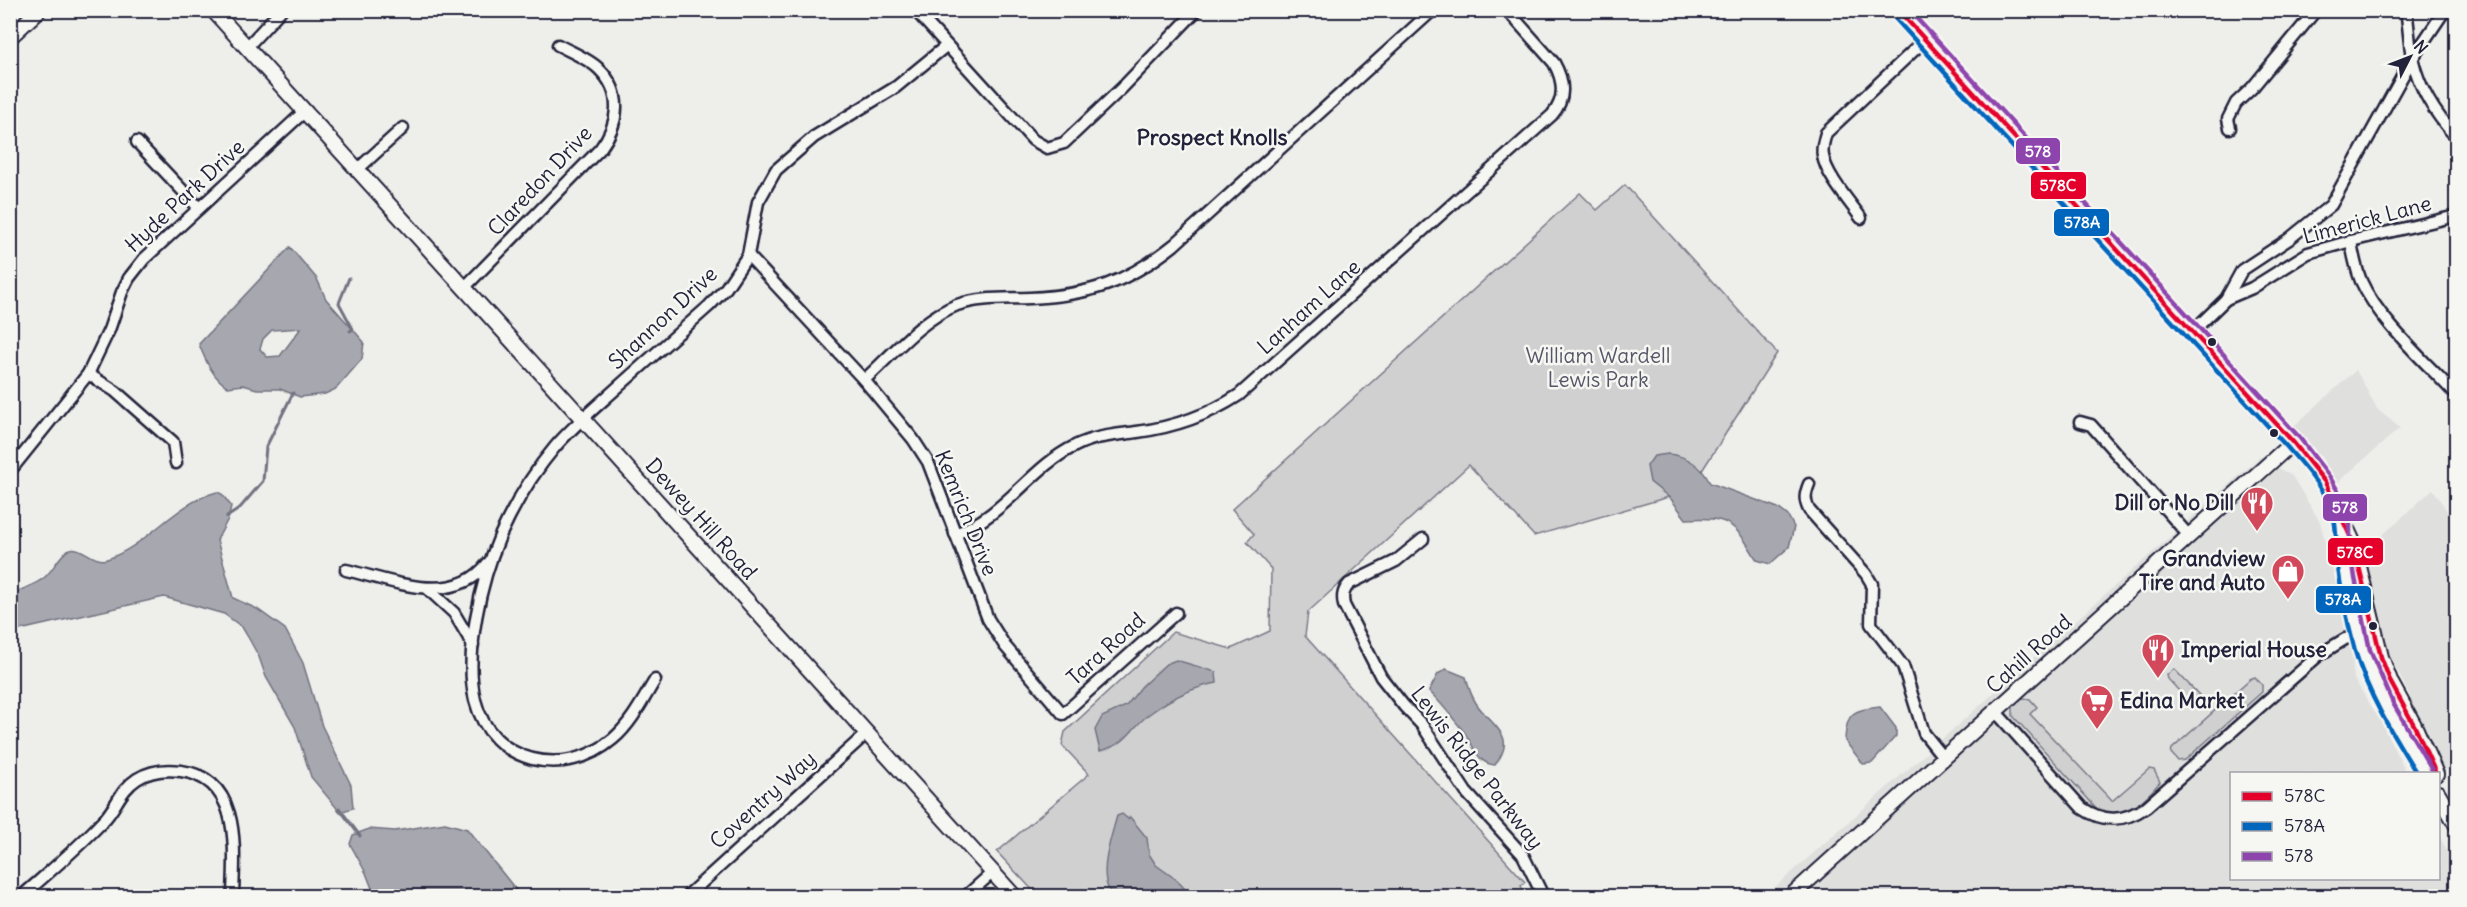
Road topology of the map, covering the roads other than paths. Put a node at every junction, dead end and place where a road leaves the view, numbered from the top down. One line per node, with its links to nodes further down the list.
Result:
1 (39, 10): 12 (street)
2 (213, 10): 16 (street, Dewey Hill Road)
3 (281, 10): 16 (street)
4 (915, 10): 15 (street)
5 (1197, 10): 15 (street)
6 (1433, 10): 33 (street)
7 (1507, 10): 42 (street, Lanham Lane)
8 (1898, 10): 13 (street)
9 (2316, 10): 20 (street)
10 (2406, 10): 17 (street)
11 (2445, 10): 17 (street)
12 (10, 37)
13 (1925, 40): 26 (street); 31 (street)
14 (558, 45): 29 (street, Claredon Drive)
15 (946, 46): 28 (street, Shannon Drive)
16 (247, 47): 18 (street, Dewey Hill Road)
17 (2412, 59): 21 (street); 30 (street)
18 (305, 111): 23 (street, Dewey Hill Road); 24 (street, Hyde Park Drive)
19 (403, 128): 23 (street)
20 (2230, 128)
21 (2457, 137)
22 (137, 142): 24 (street)
23 (358, 169): 29 (street, Dewey Hill Road)
24 (199, 208): 32 (street, Hyde Park Drive)
25 (2457, 216): 27 (street, Limerick Lane)
26 (1861, 218)
27 (2351, 241): 30 (street, Limerick Lane); 34 (street)
28 (748, 255): 33 (street, Kemrich Drive); 35 (street, Shannon Drive)
29 (465, 287): 35 (street, Dewey Hill Road)
30 (2226, 298): 31 (street)
31 (2192, 332): 37 (street)
32 (88, 374): 38 (street); 39 (street, Hyde Park Drive)
33 (864, 380): 42 (street, Kemrich Drive)
34 (2457, 395)
35 (583, 418): 45 (street, Shannon Drive); 55 (street, Dewey Hill Road)
36 (2080, 422): 43 (street)
37 (2293, 442): 41 (street); 43 (street, Cahill Road)
38 (177, 463)
39 (10, 471)
40 (1809, 484): 56 (street)
41 (2343, 525): 49 (street); 50 (street)
42 (955, 534): 54 (street, Kemrich Drive)
43 (2190, 537): 53 (street, Cahill Road)
44 (1423, 539): 69 (street, Lewis Ridge Parkway)
45 (492, 558): 47 (street); 51 (street, Shannon Drive)
46 (346, 570): 47 (street)
47 (428, 589): 51 (street)
48 (1176, 613): 54 (street, Tara Road)
49 (2374, 631): 50 (street); 58 (street)
50 (2358, 635): 53 (street); 57 (street)
51 (473, 645): 52 (street, Shannon Drive)
52 (655, 680)
53 (1996, 712): 56 (street, Cahill Road)
54 (1063, 714)
55 (866, 734): 63 (street, Dewey Hill Road); 66 (street, Coventry Way)
56 (1944, 758): 70 (street, Cahill Road)
57 (2425, 772)
58 (2435, 772)
59 (2440, 785): 61 (street)
60 (2440, 795): 61 (street)
61 (2446, 806): 62 (street)
62 (2457, 824)
63 (992, 873): 67 (street); 68 (street, Dewey Hill Road)
64 (22, 897): 65 (street)
65 (233, 897)
66 (687, 897)
67 (966, 897)
68 (1014, 897)
69 (1543, 897)
70 (1791, 897)

